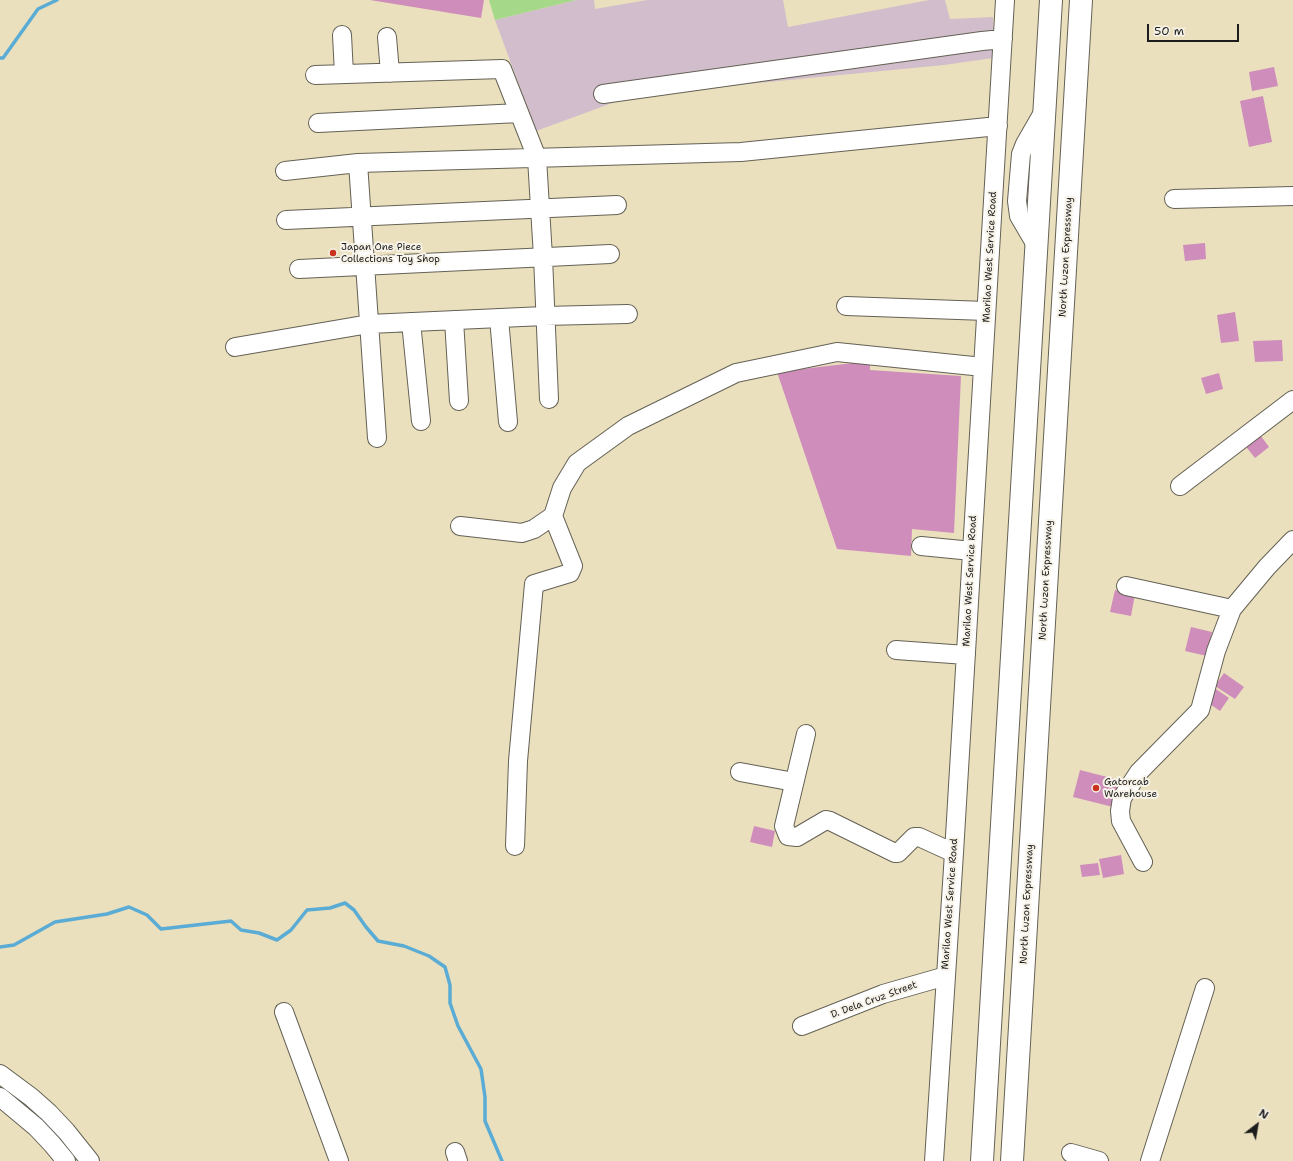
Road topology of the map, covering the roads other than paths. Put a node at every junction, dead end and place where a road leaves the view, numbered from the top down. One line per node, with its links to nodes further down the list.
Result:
1 (1005, 0): 6 (street, Marilao West Service Road)
2 (1051, 0): 70 (highway)
3 (1081, 0): 71 (highway, North Luzon Expressway)
4 (342, 35): 8 (street)
5 (387, 38): 7 (street)
6 (1003, 39): 10 (street); 13 (street, Marilao West Service Road)
7 (390, 73): 8 (street); 11 (street)
8 (344, 74): 9 (street)
9 (315, 75)
10 (603, 94)
11 (519, 113): 12 (street); 14 (street)
12 (318, 124)
13 (998, 126): 14 (street); 28 (street, Marilao West Service Road)
14 (537, 158): 15 (street); 20 (street)
15 (358, 163): 16 (street); 21 (street)
16 (285, 171)
17 (1293, 196): 18 (street)
18 (1174, 199)
19 (617, 205): 20 (street)
20 (540, 209): 21 (street); 24 (street)
21 (362, 217): 22 (street); 25 (street)
22 (286, 220)
23 (610, 254): 24 (street)
24 (543, 257): 25 (street); 30 (street)
25 (365, 265): 26 (street); 34 (street)
26 (299, 269)
27 (846, 306): 28 (street)
28 (986, 311): 36 (street, Marilao West Service Road)
29 (628, 314): 30 (street)
30 (544, 316): 31 (street); 37 (street)
31 (499, 318): 32 (street); 41 (street)
32 (454, 320): 33 (street); 39 (street)
33 (411, 322): 34 (street); 40 (street)
34 (369, 324): 35 (street); 42 (street)
35 (235, 347)
36 (983, 367): 44 (street); 48 (street, Marilao West Service Road)
37 (549, 398)
38 (1293, 400): 43 (street)
39 (459, 402)
40 (422, 421)
41 (508, 422)
42 (377, 438)
43 (1180, 486)
44 (553, 516): 45 (street); 56 (street)
45 (460, 526)
46 (1293, 540): 50 (street)
47 (921, 546): 48 (street)
48 (972, 551): 52 (street, Marilao West Service Road)
49 (1126, 586): 50 (street)
50 (1232, 609): 58 (street)
51 (896, 650): 52 (street)
52 (966, 655): 57 (street, Marilao West Service Road)
53 (806, 734): 55 (street)
54 (740, 772): 55 (street)
55 (794, 782): 57 (street)
56 (516, 846)
57 (954, 853): 59 (street, Marilao West Service Road)
58 (1143, 862)
59 (946, 976): 62 (street, D. Dela Cruz Street); 69 (street, Marilao West Service Road)
60 (1205, 988): 73 (street)
61 (284, 1012): 68 (street)
62 (802, 1026)
63 (0, 1074): 67 (street)
64 (0, 1097): 66 (street)
65 (1071, 1153): 72 (street)
66 (66, 1161)
67 (90, 1161)
68 (339, 1161)
69 (934, 1161)
70 (982, 1161)
71 (1012, 1161)
72 (1099, 1161)
73 (1150, 1161)

